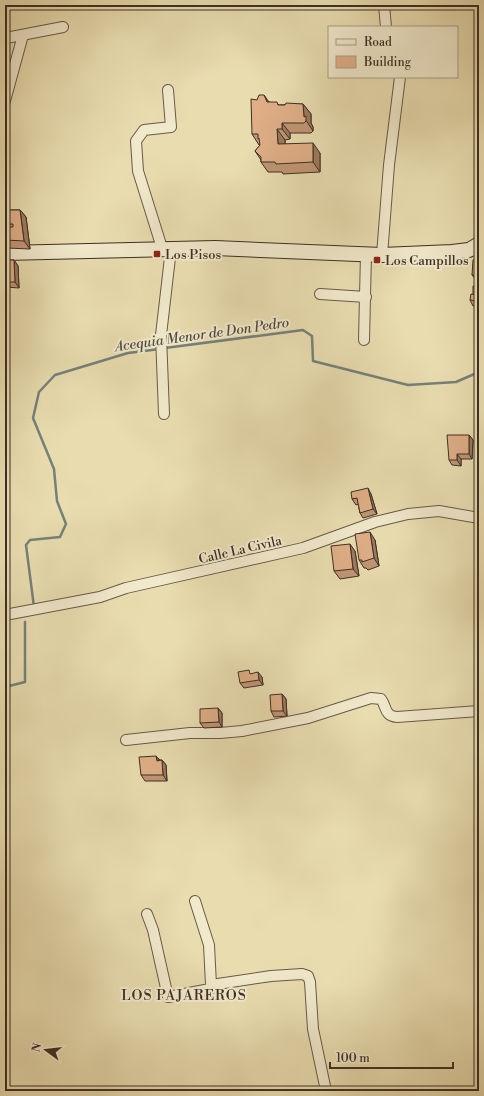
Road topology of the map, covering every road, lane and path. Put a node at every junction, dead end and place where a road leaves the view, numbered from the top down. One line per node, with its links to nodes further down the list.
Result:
1 (384, 5): 2 (street)
2 (386, 26)
3 (62, 27): 4 (street)
4 (23, 35): 5 (street); 8 (street)
5 (6, 38)
6 (400, 78): 13 (street)
7 (168, 90): 10 (street)
8 (5, 101)
9 (479, 244): 13 (main road)
10 (166, 249): 11 (main road); 12 (main road); 17 (street)
11 (5, 253)
12 (366, 254): 13 (main road); 15 (street)
13 (382, 254)
14 (320, 294): 15 (street)
15 (366, 297): 16 (street)
16 (364, 340)
17 (164, 414)
18 (479, 518): 19 (street, Calle La Civila)
19 (5, 615)
20 (479, 711): 21 (street)
21 (126, 740)
22 (195, 900): 24 (street)
23 (147, 914): 24 (street)
24 (211, 985): 25 (street)
25 (326, 1091)

